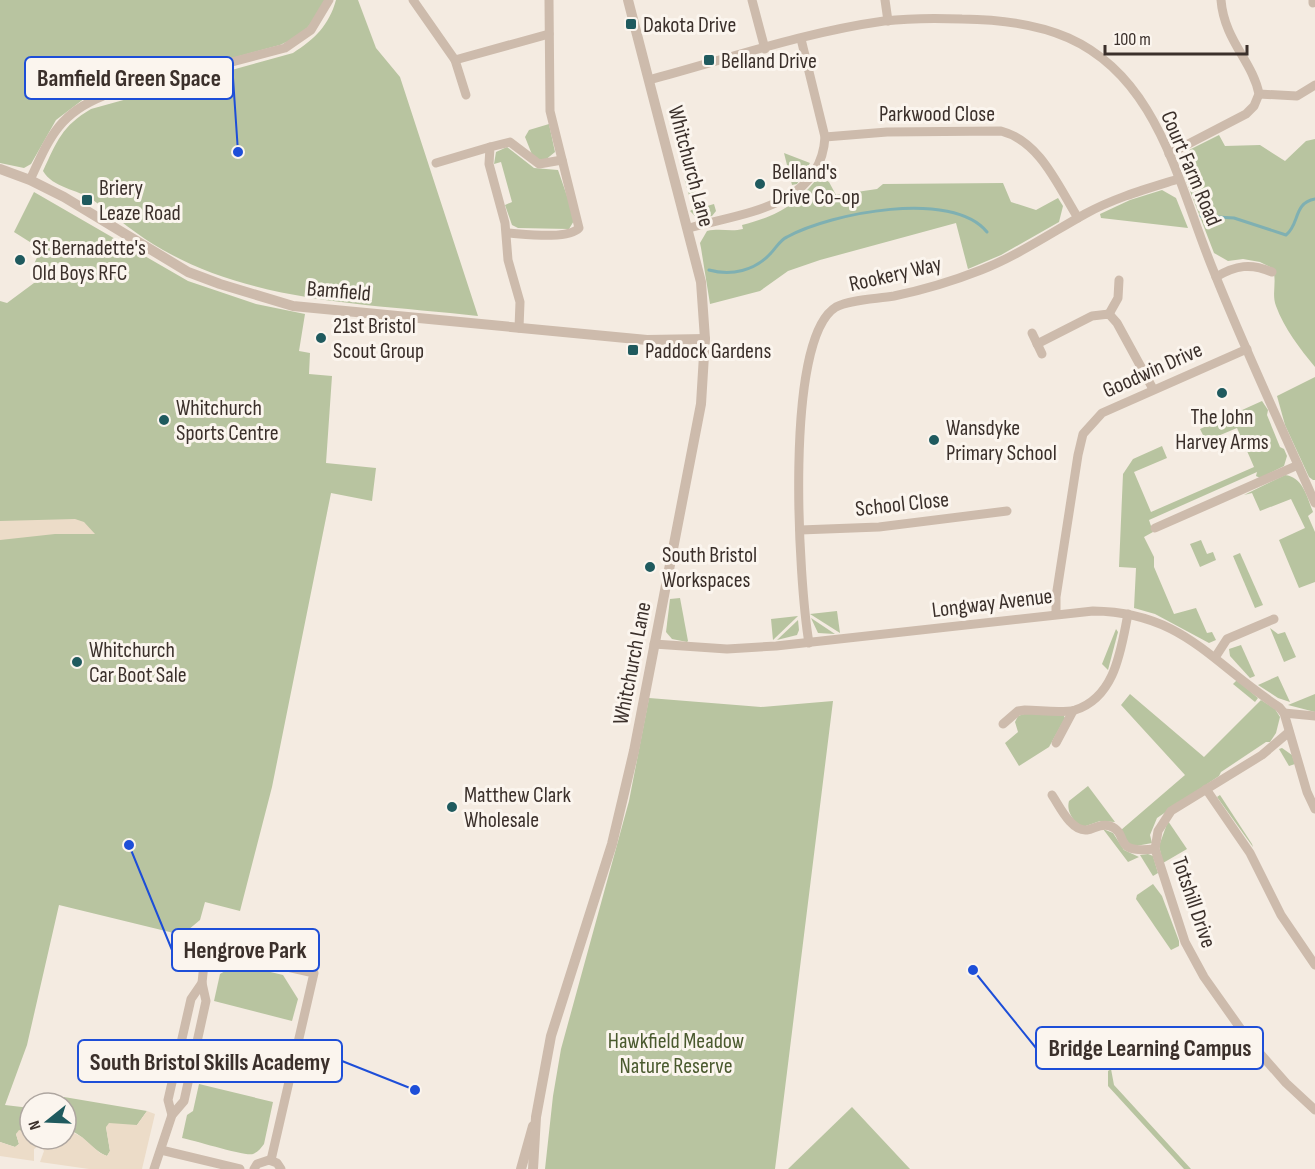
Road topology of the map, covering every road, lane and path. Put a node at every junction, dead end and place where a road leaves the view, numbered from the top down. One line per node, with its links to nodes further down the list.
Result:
1 (329, 0): 24 (street)
2 (413, 0): 12 (street)
3 (549, 0): 9 (street)
4 (628, 0): 13 (street, Whitchurch Lane)
5 (752, 0): 11 (street)
6 (885, 0): 8 (street)
7 (1221, 0): 15 (street)
8 (888, 21): 10 (street, Court Farm Road); 19 (street, Court Farm Road)
9 (549, 34): 12 (street); 20 (street)
10 (801, 39): 11 (street, Court Farm Road); 17 (street)
11 (765, 49): 13 (street, Court Farm Road)
12 (455, 60): 16 (street)
13 (649, 80): 26 (street, Whitchurch Lane)
14 (1315, 85): 15 (street)
15 (1258, 93): 19 (street)
16 (466, 95)
17 (825, 137): 25 (street, Parkwood Close); 26 (street)
18 (490, 147): 20 (street); 21 (street); 27 (street)
19 (1169, 154): 23 (street, Court Farm Road)
20 (562, 160): 27 (street)
21 (436, 163)
22 (0, 169): 24 (street, Bamfield)
23 (1178, 179): 25 (street, Rookery Way); 29 (street, Court Farm Road)
24 (30, 180): 32 (street, Bamfield)
25 (1078, 218): 44 (street, Rookery Way)
26 (689, 228): 34 (street, Whitchurch Lane)
27 (507, 233): 32 (street)
28 (1272, 272): 29 (street)
29 (1216, 277): 36 (street, Court Farm Road)
30 (1119, 280): 31 (street)
31 (1109, 314): 35 (street); 38 (street)
32 (519, 328): 34 (street, Bamfield)
33 (1032, 333): 35 (street)
34 (705, 339): 49 (street, Whitchurch Lane)
35 (1037, 344): 37 (street)
36 (1247, 349): 38 (street, Goodwin Drive); 39 (street, Court Farm Road)
37 (1042, 354)
38 (1154, 389): 45 (street, Goodwin Drive)
39 (1298, 465): 40 (street, Court Farm Road); 43 (street)
40 (1312, 490): 41 (street, Court Farm Road)
41 (1315, 503)
42 (1008, 511): 44 (street, School Close)
43 (1155, 528)
44 (800, 530): 48 (street, Rookery Way)
45 (1056, 614): 46 (street, Longway Avenue); 48 (street, Longway Avenue)
46 (1128, 614): 50 (street, Longway Avenue); 51 (street)
47 (1275, 619): 50 (street)
48 (809, 642): 49 (street, Longway Avenue)
49 (654, 644): 67 (street, Whitchurch Lane)
50 (1216, 656): 52 (street, Longway Avenue)
51 (1073, 711): 54 (street); 56 (street)
52 (1284, 713): 53 (street); 55 (street)
53 (1315, 716)
54 (1003, 724)
55 (1289, 732): 57 (street, Totshill Drive); 59 (street)
56 (1056, 743)
57 (1206, 789): 60 (street, Totshill Drive); 63 (street)
58 (1052, 795): 60 (street)
59 (1315, 809)
60 (1155, 849): 65 (street, Totshill Drive)
61 (225, 953): 62 (street); 62 (street); 69 (street)
62 (204, 964): 64 (street)
63 (1315, 965)
64 (202, 983): 66 (street); 66 (street)
65 (1315, 1110)
66 (172, 1115): 68 (street)
67 (536, 1117): 74 (street, Whitchurch Lane); 75 (street, Whitchurch Lane)
68 (160, 1150): 70 (street); 71 (street)
69 (271, 1160): 72 (street); 73 (street)
70 (154, 1169)
71 (240, 1169)
72 (254, 1169)
73 (281, 1169)
74 (521, 1169)
75 (533, 1169)

